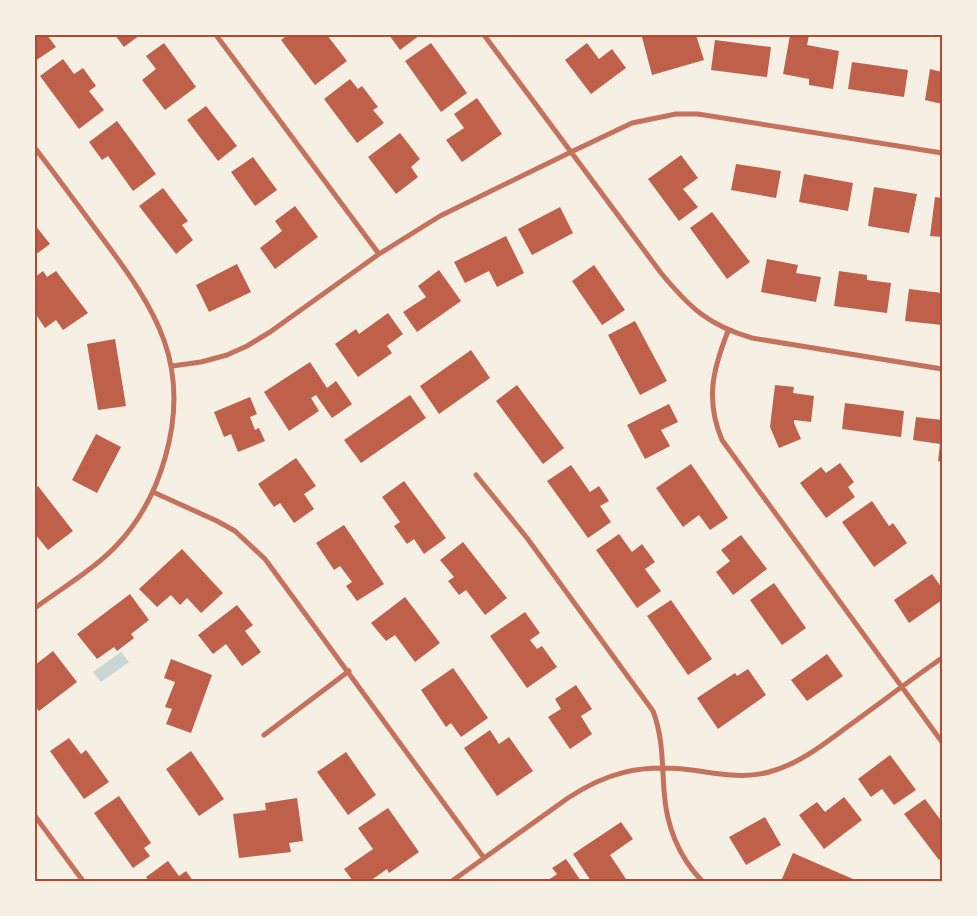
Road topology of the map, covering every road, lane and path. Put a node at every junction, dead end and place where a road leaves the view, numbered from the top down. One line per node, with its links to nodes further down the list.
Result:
1 (216, 35): 6 (street)
2 (484, 35): 4 (street)
3 (35, 148): 8 (street)
4 (571, 152): 5 (street); 6 (street); 7 (street)
5 (942, 153)
6 (379, 254): 8 (street)
7 (728, 331): 9 (street); 15 (street)
8 (172, 366): 11 (street)
9 (942, 369)
10 (476, 475): 18 (street)
11 (153, 492): 12 (street); 14 (street)
12 (35, 608)
13 (942, 658): 15 (street)
14 (349, 671): 16 (street); 20 (street)
15 (902, 687): 17 (street); 18 (street)
16 (264, 735)
17 (942, 742)
18 (663, 768): 20 (street); 23 (street)
19 (35, 816): 21 (street)
20 (484, 858): 22 (street)
21 (82, 881)
22 (452, 881)
23 (702, 881)

